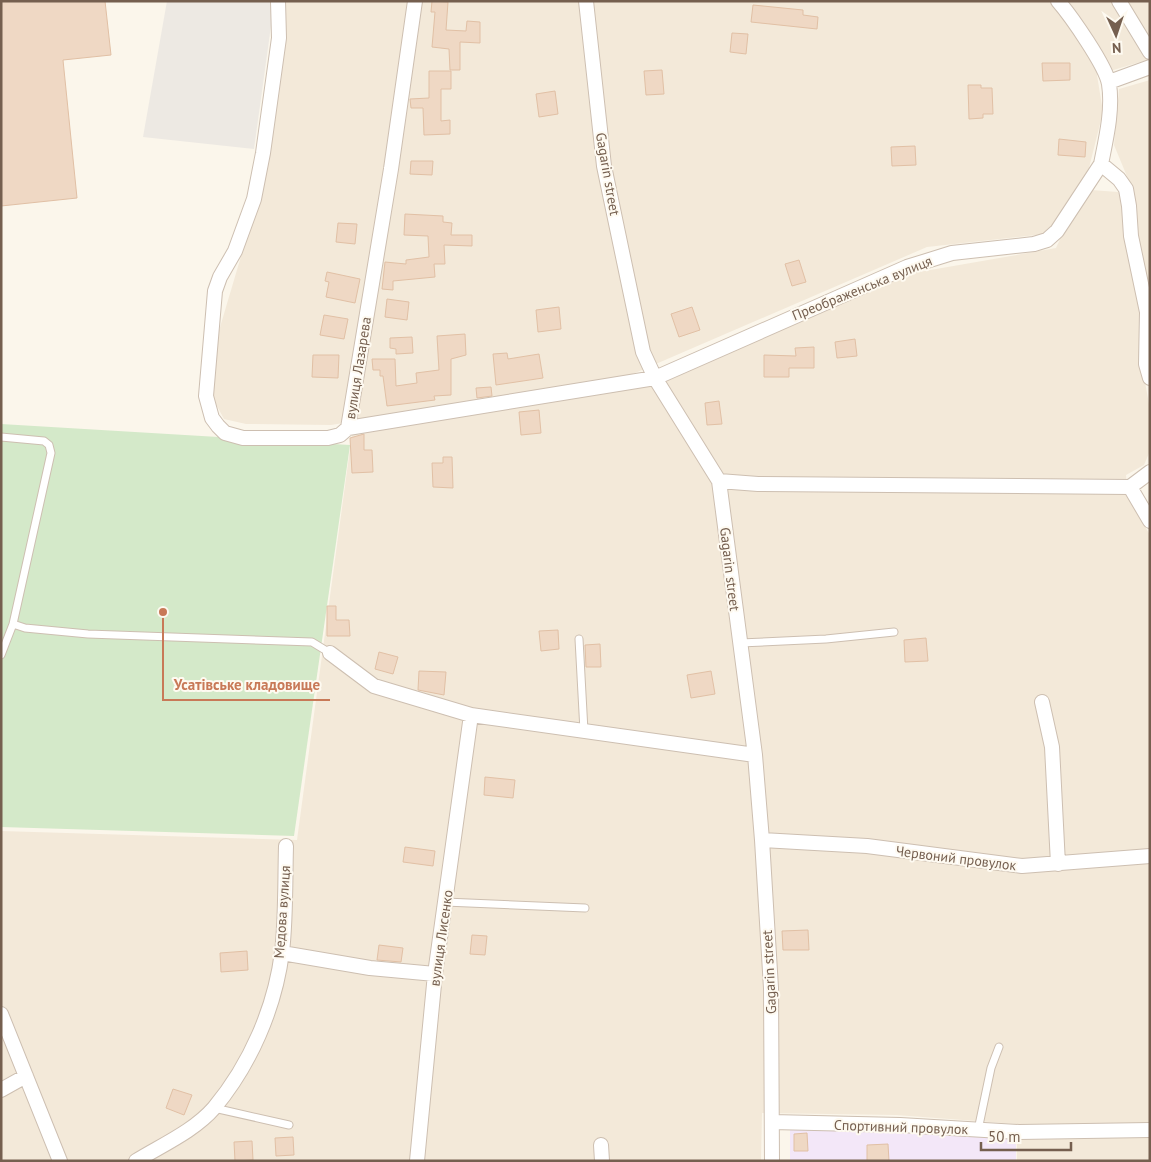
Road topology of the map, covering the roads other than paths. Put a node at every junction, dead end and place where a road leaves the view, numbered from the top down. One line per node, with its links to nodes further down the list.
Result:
1 (278, 1): 13 (street)
2 (415, 1): 13 (street, вулиця Лазарева)
3 (586, 1): 11 (street, Gagarin street)
4 (1058, 1): 8 (street, Преображенська вулиця)
5 (1119, 1): 6 (street)
6 (1150, 52)
7 (1150, 67): 8 (street)
8 (1109, 82): 9 (street, Преображенська вулиця)
9 (1101, 164): 10 (street); 11 (street, Преображенська вулиця)
10 (1149, 311): 12 (street)
11 (655, 378): 13 (street, вулиця Лазарева); 16 (street, Gagarin street)
12 (1150, 378)
13 (348, 428)
14 (1, 437): 19 (lane)
15 (1150, 472): 17 (street)
16 (719, 481): 17 (street); 22 (street, Gagarin street)
17 (1130, 487): 18 (street)
18 (1150, 521)
19 (13, 624): 23 (lane); 24 (lane)
20 (894, 632): 22 (lane)
21 (579, 639): 27 (lane)
22 (740, 643): 28 (street, Gagarin street)
23 (330, 653): 26 (street)
24 (1, 655)
25 (1042, 702): 32 (street)
26 (471, 715): 27 (street); 33 (street, вулиця Лисенко)
27 (584, 731): 28 (street)
28 (755, 755): 29 (street, Gagarin street)
29 (762, 840): 32 (street, Червоний провулок); 42 (street, Gagarin street)
30 (286, 846): 35 (street, Медова вулиця)
31 (1150, 856): 32 (street, Червоний провулок)
32 (1058, 864)
33 (445, 902): 34 (lane); 36 (street, вулиця Лисенко)
34 (585, 908)
35 (282, 953): 36 (street); 41 (street, Медова вулиця)
36 (435, 974): 49 (street, вулиця Лисенко)
37 (1, 1014): 39 (street)
38 (999, 1047): 44 (lane)
39 (26, 1076): 40 (street); 47 (street)
40 (1, 1090)
41 (214, 1108): 43 (lane); 48 (street, Медова вулиця)
42 (772, 1122): 44 (street, Спортивний провулок); 51 (street, Gagarin street)
43 (289, 1125)
44 (978, 1130): 45 (street, Спортивний провулок)
45 (1150, 1130)
46 (601, 1145): 50 (street)
47 (60, 1161)
48 (136, 1161)
49 (416, 1161)
50 (602, 1161)
51 (772, 1161)

